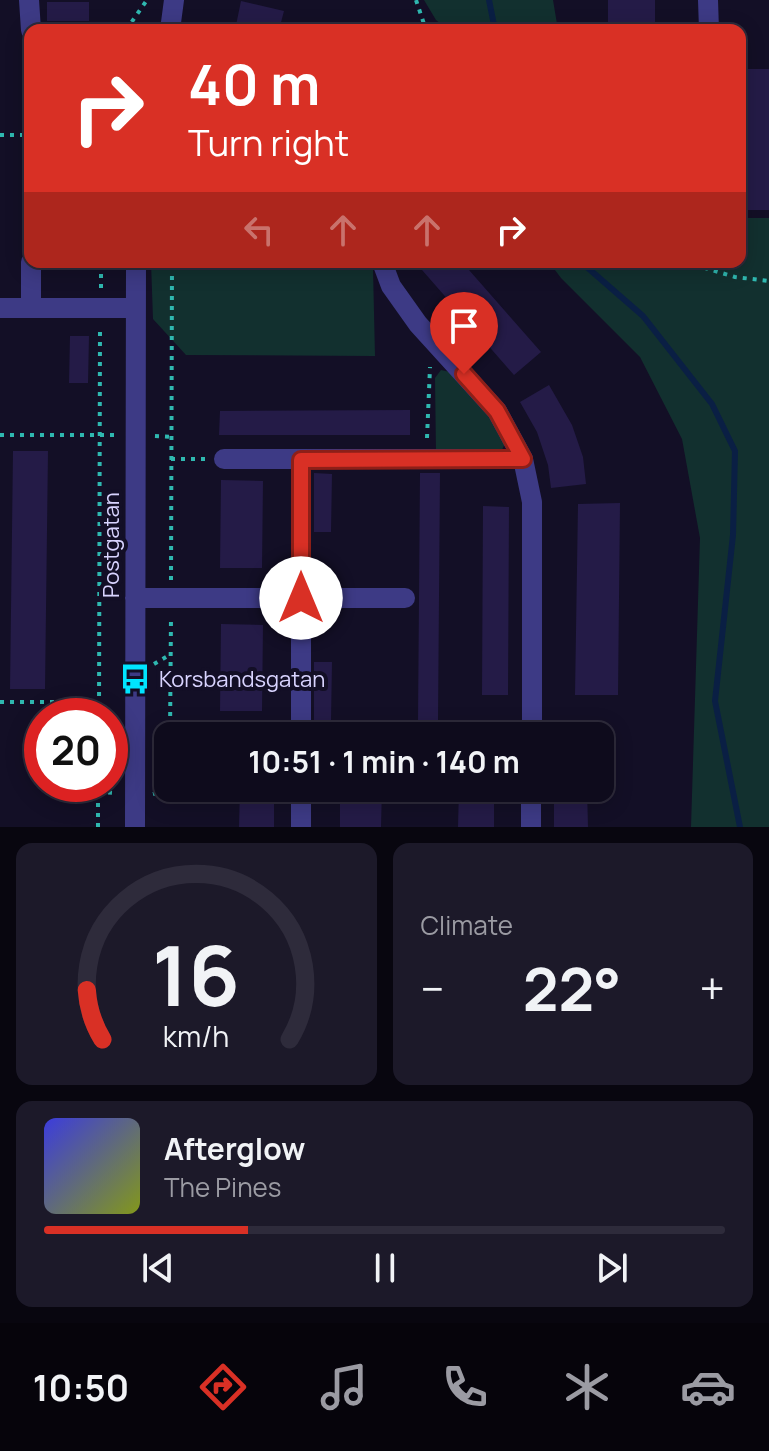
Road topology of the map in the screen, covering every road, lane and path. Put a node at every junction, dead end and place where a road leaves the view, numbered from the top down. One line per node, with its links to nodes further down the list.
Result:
1 (29, 0): 6 (street)
2 (147, 0): 7 (path)
3 (174, 0): 8 (street)
4 (416, 0): 9 (path)
5 (708, 0): 10 (street)
6 (31, 24)
7 (130, 24)
8 (171, 24)
9 (423, 24)
10 (709, 24)
11 (0, 135): 12 (path)
12 (24, 135)
13 (31, 268): 22 (street)
14 (101, 268): 20 (path)
15 (136, 268): 23 (street, Postgatan)
16 (172, 268): 29 (path)
17 (384, 268): 25 (street)
18 (716, 268): 19 (path)
19 (769, 281)
20 (101, 294)
21 (0, 308): 22 (street)
22 (31, 308): 23 (street)
23 (135, 308): 28 (street, Postgatan)
24 (100, 321): 27 (path)
25 (431, 337): 32 (street); 34 (path)
26 (0, 435): 27 (path)
27 (100, 435): 28 (path); 41 (path)
28 (135, 435): 29 (path); 35 (street, Postgatan)
29 (172, 437): 30 (path)
30 (171, 459): 31 (path); 36 (path)
31 (224, 459): 33 (street)
32 (523, 459): 34 (street); 46 (street)
33 (301, 460): 34 (street); 37 (street)
34 (427, 461)
35 (135, 598): 36 (street); 51 (street, Postgatan)
36 (171, 598): 37 (street); 39 (path)
37 (301, 598): 38 (street); 45 (street)
38 (405, 598)
39 (171, 654): 40 (path); 44 (path)
40 (149, 667)
41 (99, 698)
42 (0, 702): 43 (path)
43 (24, 702)
44 (170, 722)
45 (301, 722)
46 (532, 722)
47 (98, 802): 50 (path)
48 (301, 802): 52 (street)
49 (531, 802): 53 (street)
50 (98, 827)
51 (135, 827)
52 (301, 827)
53 (531, 827)

